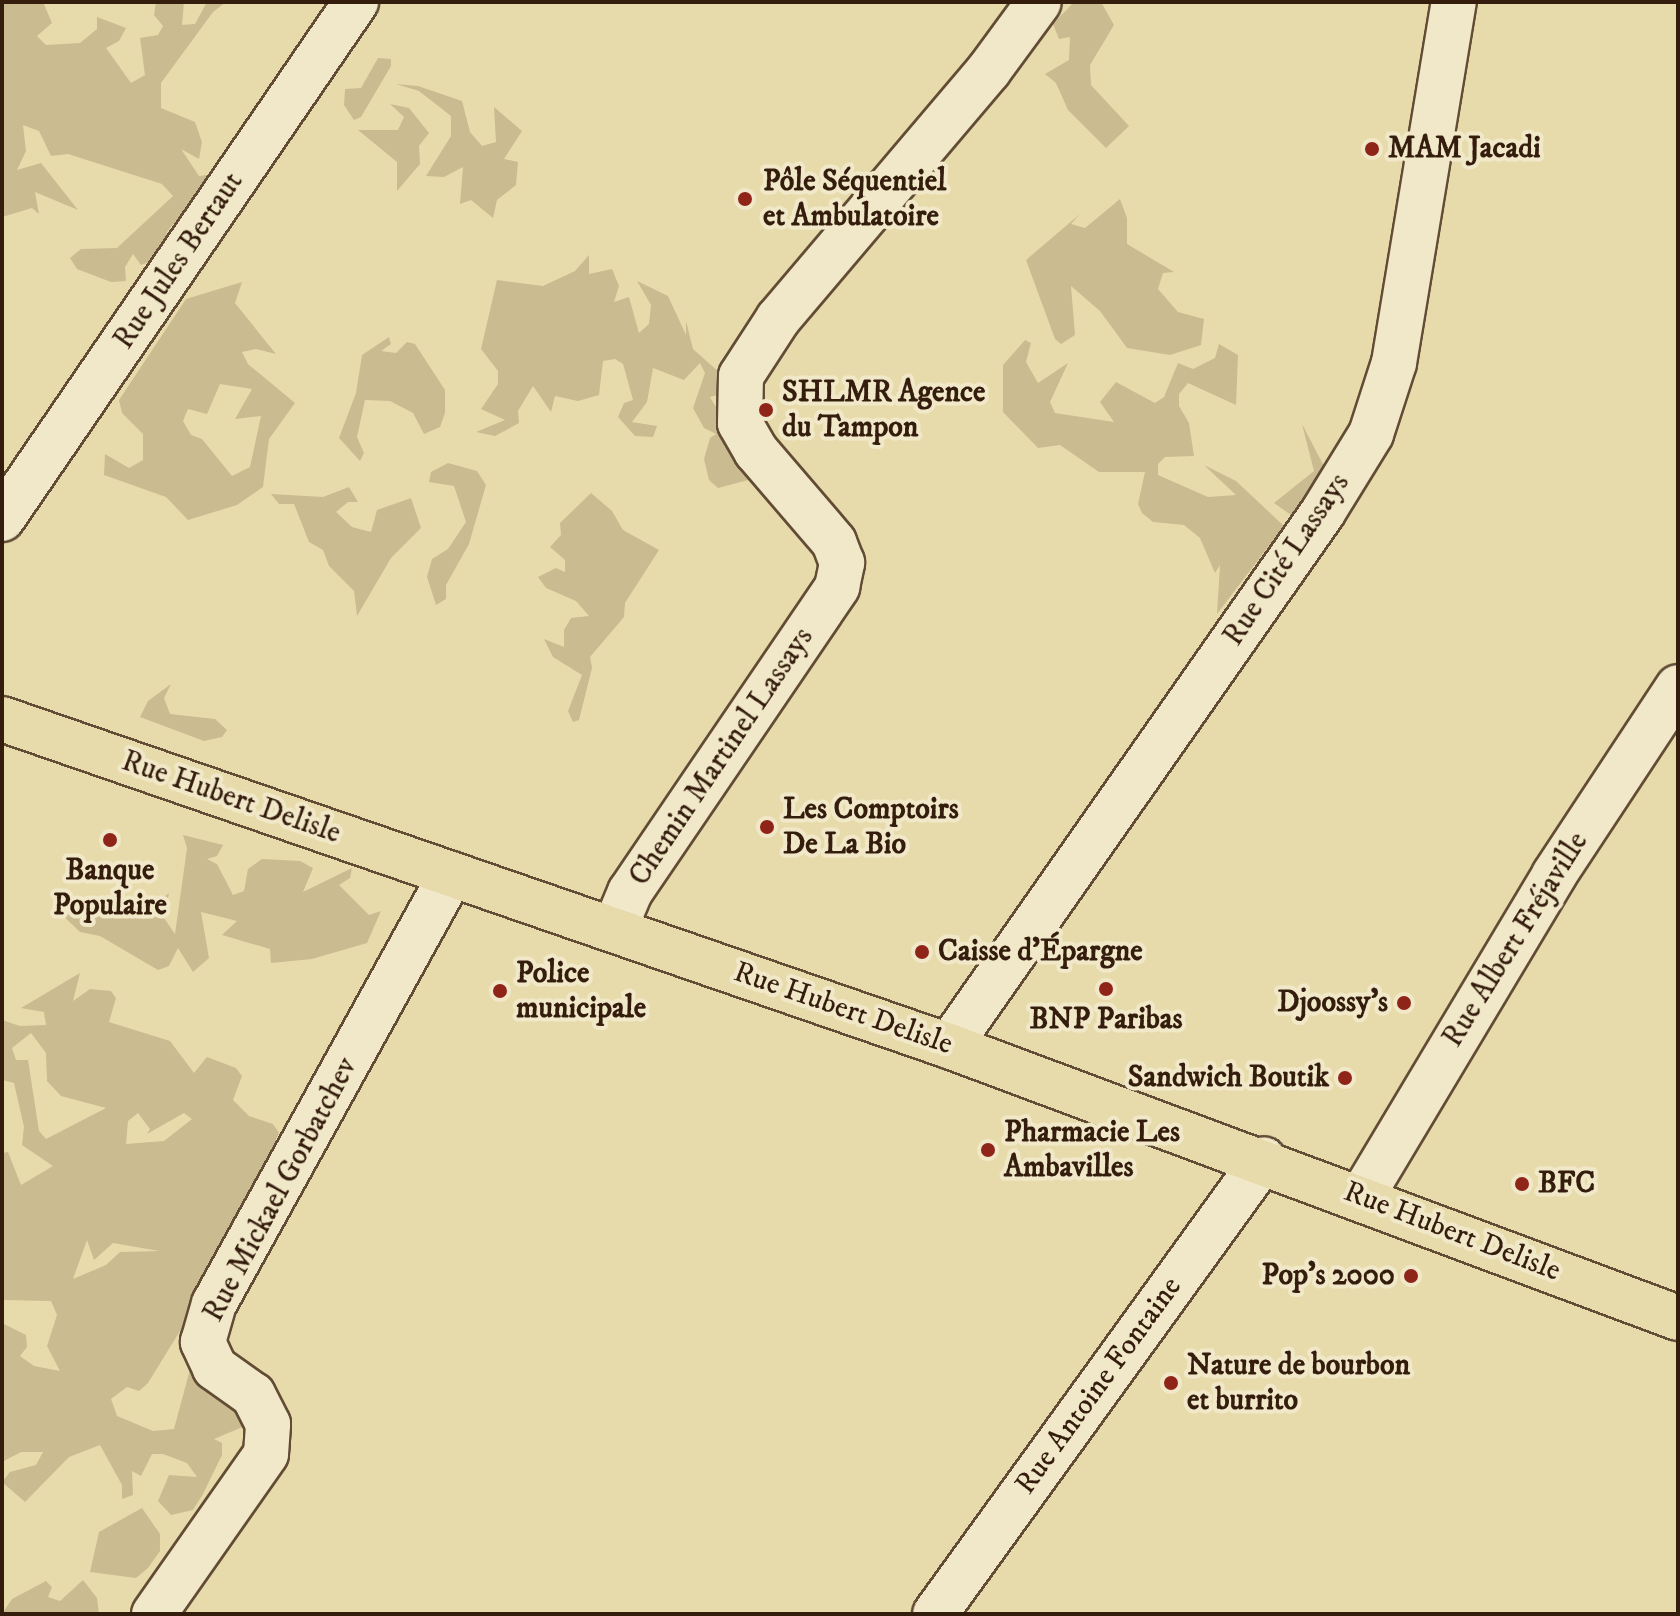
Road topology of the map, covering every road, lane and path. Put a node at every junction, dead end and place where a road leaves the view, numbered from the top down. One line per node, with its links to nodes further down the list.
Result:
1 (356, 2): 4 (street, Rue Jules Bertaut)
2 (1039, 2): 8 (street, Chemin Martinel Lassays)
3 (1454, 2): 9 (street, Rue Cité Lassays)
4 (2, 519)
5 (1678, 687): 11 (street, Rue Albert Fréjaville)
6 (2, 719): 7 (main road, Rue Hubert Delisle)
7 (451, 874): 8 (main road, Rue Hubert Delisle); 13 (street, Rue Mickael Gorbatchev)
8 (614, 930): 9 (main road, Rue Hubert Delisle)
9 (949, 1046): 10 (main road, Rue Hubert Delisle)
10 (1264, 1159): 11 (main road, Rue Hubert Delisle); 14 (street, Rue Antoine Fontaine)
11 (1361, 1198): 12 (main road, Rue Hubert Delisle)
12 (1678, 1318)
13 (154, 1614)
14 (935, 1614)

